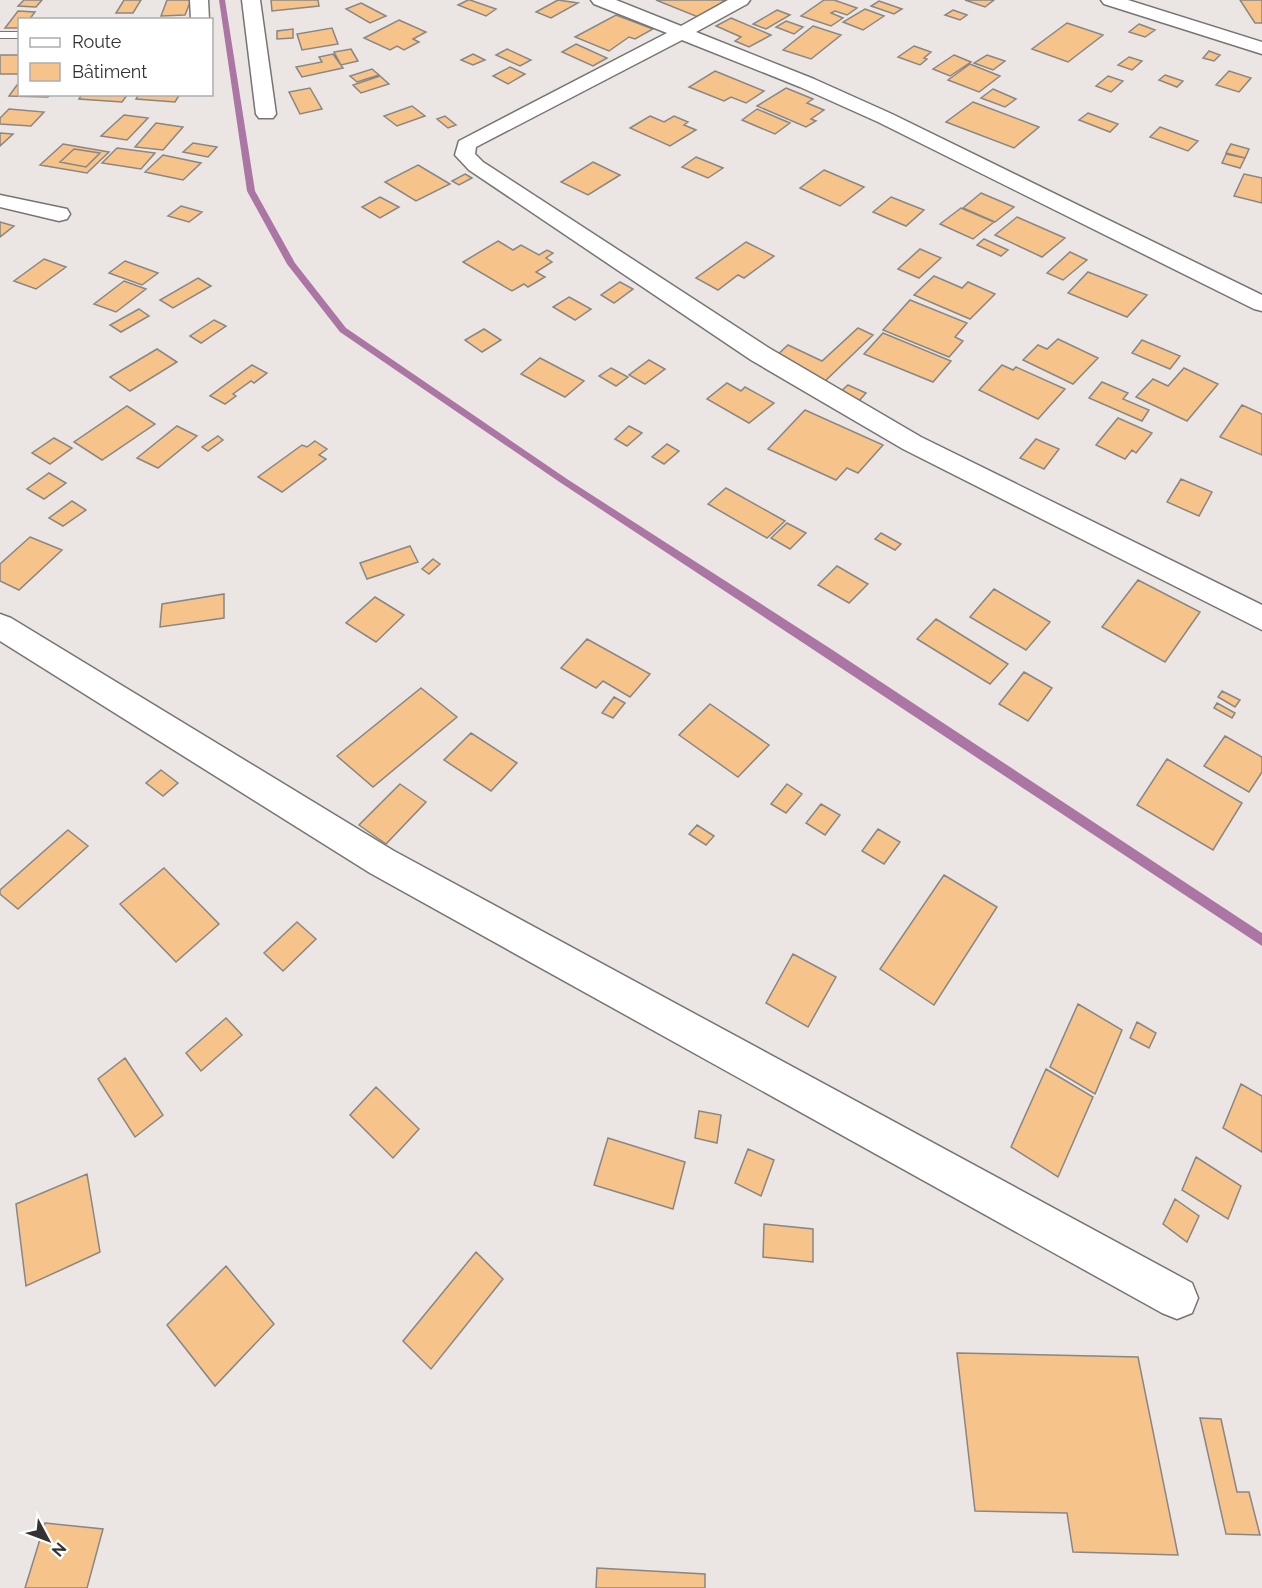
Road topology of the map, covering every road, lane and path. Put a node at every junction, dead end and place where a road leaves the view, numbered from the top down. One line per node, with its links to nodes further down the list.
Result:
1 (198, 0): 6 (street)
2 (251, 0): 11 (street)
3 (600, 0): 7 (street)
4 (741, 0): 7 (street)
5 (1110, 0): 10 (street)
6 (200, 18)
7 (683, 32): 14 (street); 15 (street)
8 (18, 35): 9 (lane)
9 (0, 36)
10 (1262, 48)
11 (266, 114)
12 (0, 201): 13 (street)
13 (59, 214)
14 (1262, 304)
15 (1262, 618)
16 (0, 626): 17 (street)
17 (16, 649): 18 (street)
18 (1177, 1298)

